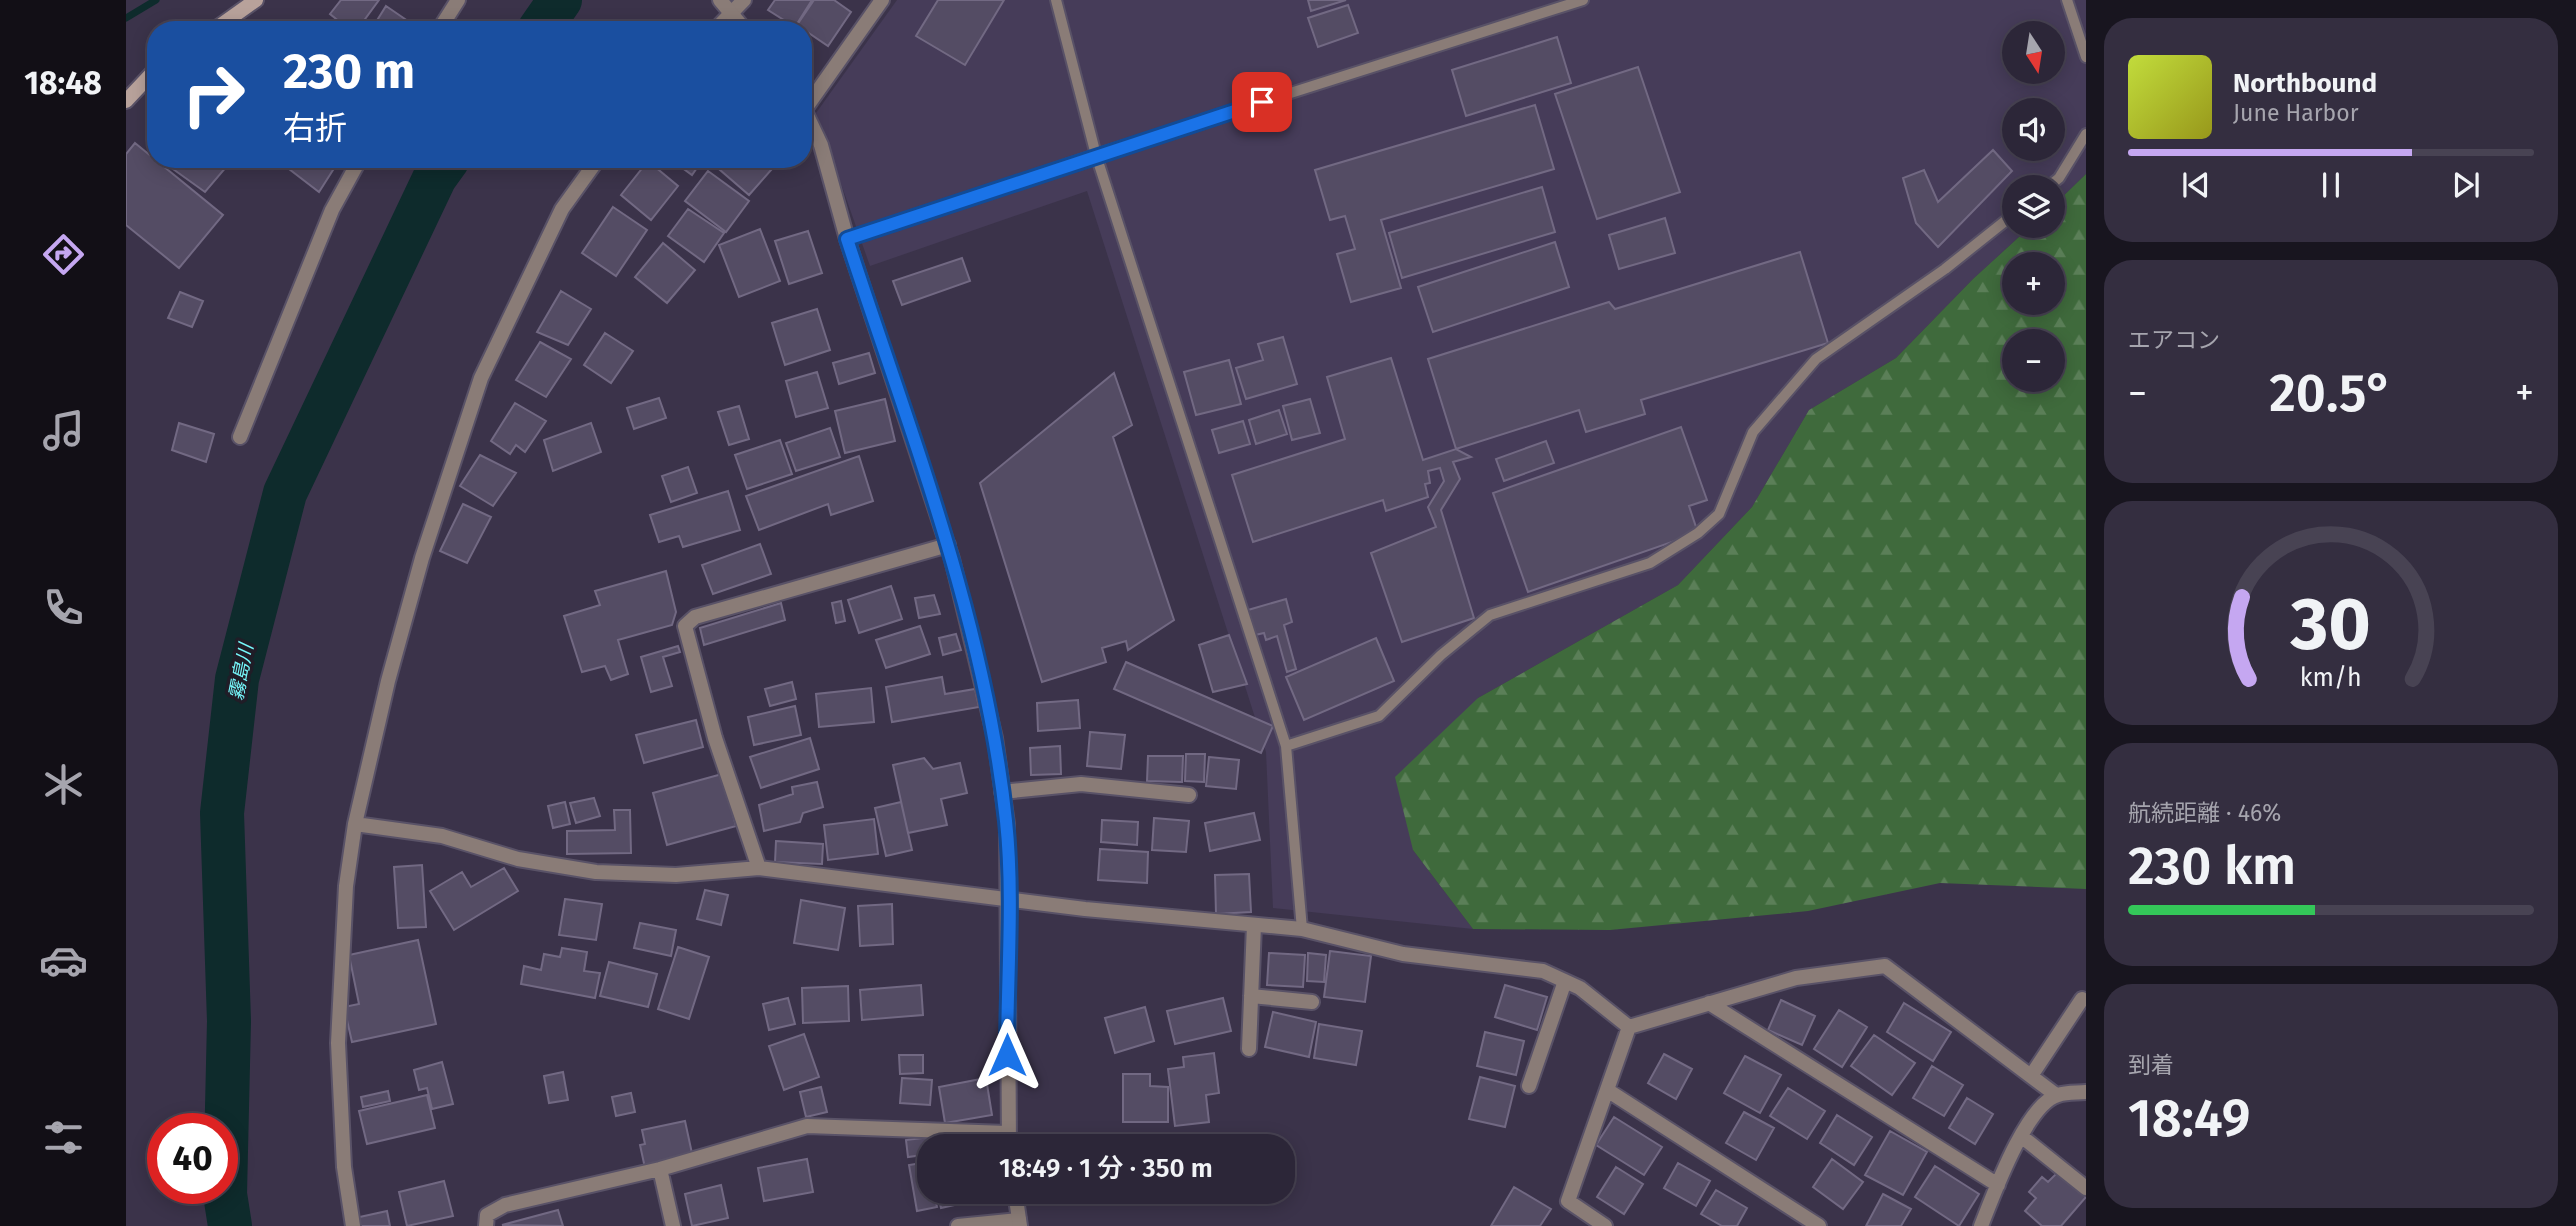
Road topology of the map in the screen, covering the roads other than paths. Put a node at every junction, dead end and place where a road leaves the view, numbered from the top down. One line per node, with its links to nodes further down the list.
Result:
1 (256, 0): 10 (main road)
2 (458, 0): 11 (street)
3 (720, 0): 9 (street)
4 (744, 0): 9 (street)
5 (883, 0): 16 (street)
6 (1056, 0): 20 (lane)
7 (1583, 0): 20 (lane)
8 (2067, 0): 14 (lane)
9 (733, 14): 12 (street); 13 (street)
10 (227, 21)
11 (445, 21)
12 (725, 21)
13 (738, 21)
14 (2086, 57)
15 (147, 78): 17 (main road)
16 (812, 97)
17 (126, 100)
18 (812, 125): 25 (street)
19 (2086, 134): 23 (lane)
20 (1096, 155): 25 (lane); 28 (lane)
21 (355, 168): 26 (street)
22 (592, 168): 31 (street)
23 (2061, 175)
24 (2002, 224): 28 (lane)
25 (847, 239): 27 (street)
26 (240, 437)
27 (948, 545): 29 (street); 32 (street)
28 (1286, 746): 35 (lane)
29 (1002, 792): 30 (street); 33 (street)
30 (1189, 795)
31 (355, 824): 32 (street); 56 (street)
32 (759, 868): 33 (street)
33 (1007, 898): 34 (street); 49 (street)
34 (1254, 925): 35 (street); 37 (street)
35 (1302, 929): 36 (street)
36 (1565, 981): 41 (street); 44 (street)
37 (1251, 996): 39 (street); 42 (street)
38 (2082, 999): 43 (street)
39 (1312, 1002)
40 (1709, 1003): 41 (street); 43 (street); 52 (street)
41 (1629, 1027): 45 (street)
42 (1249, 1049)
43 (2031, 1076): 47 (street)
44 (1529, 1086)
45 (1607, 1090): 60 (street); 61 (street)
46 (2086, 1092): 47 (street)
47 (2056, 1095): 50 (street)
48 (922, 1134): 51 (street)
49 (1008, 1134)
50 (2021, 1136): 52 (street); 53 (street)
51 (660, 1169): 57 (street); 58 (street)
52 (1998, 1185): 62 (street)
53 (2086, 1188)
54 (1017, 1204): 55 (street)
55 (1020, 1223): 59 (street)
56 (353, 1226)
57 (486, 1226)
58 (673, 1226)
59 (958, 1226)
60 (1605, 1226)
61 (1819, 1226)
62 (1981, 1226)

